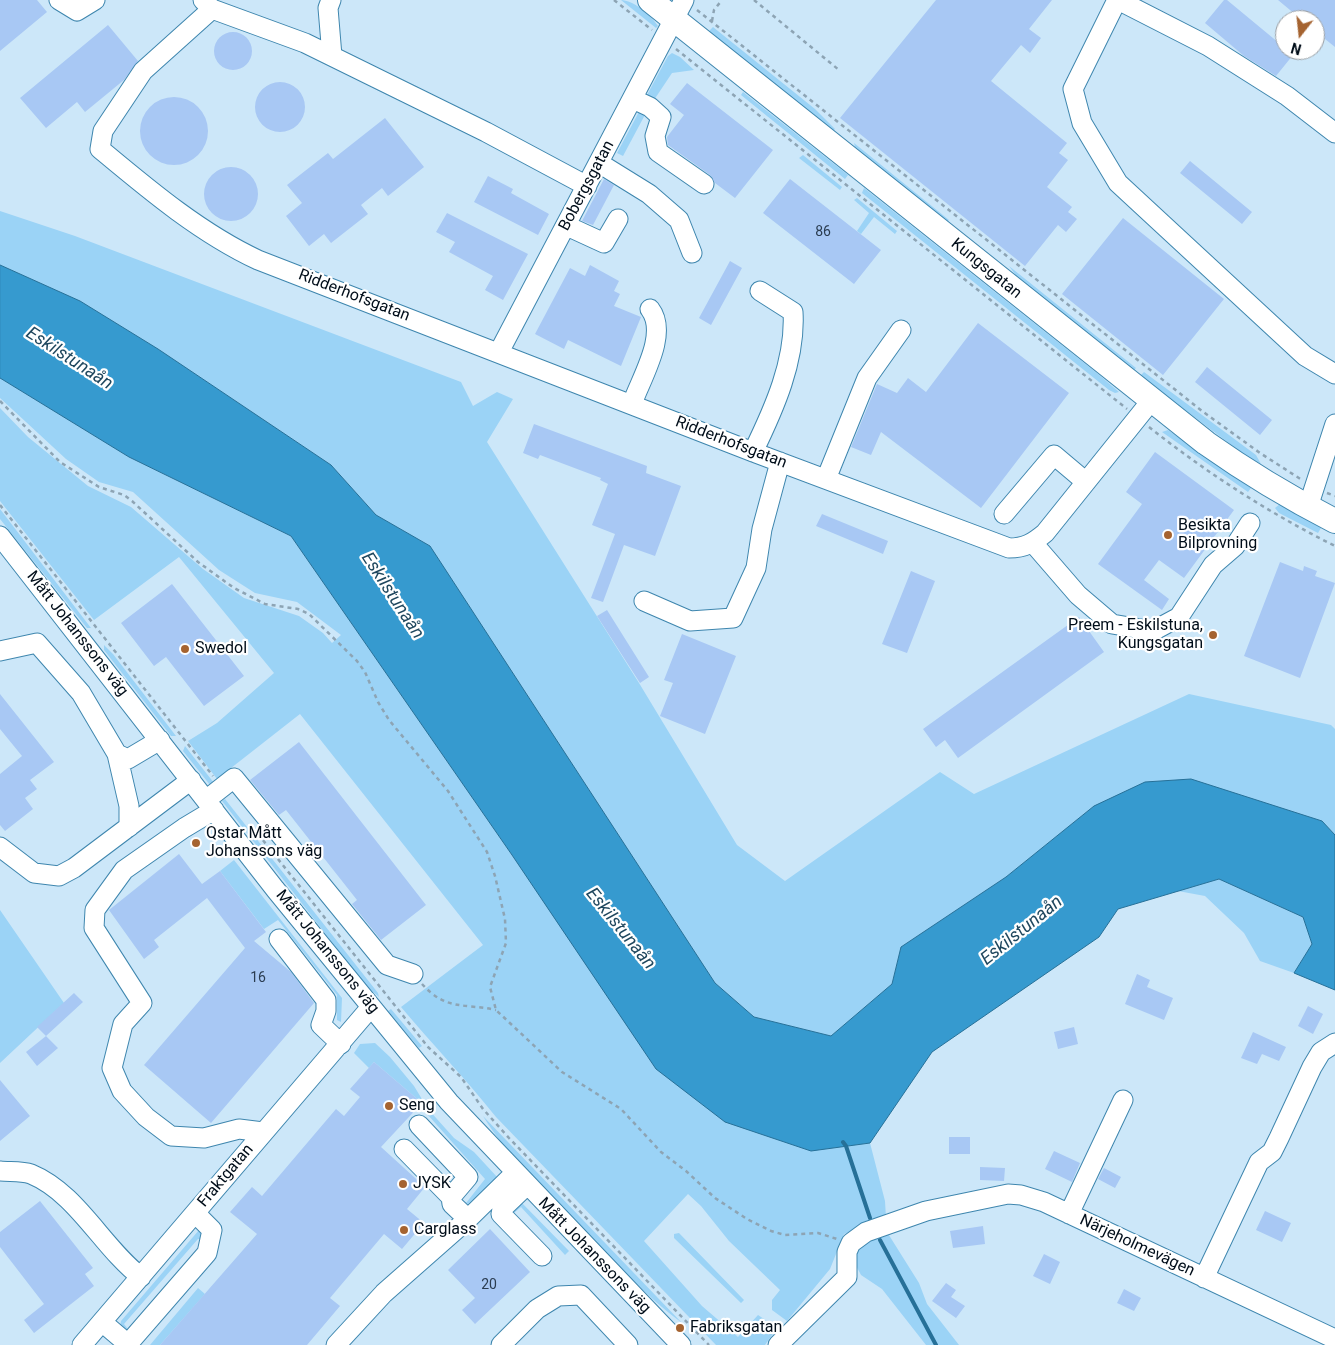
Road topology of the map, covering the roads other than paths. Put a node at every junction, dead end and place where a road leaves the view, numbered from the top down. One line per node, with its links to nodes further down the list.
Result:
1 (60, 0): 2 (street)
2 (95, 0)
3 (331, 0): 8 (street)
4 (650, 0): 7 (main road, Kungsgatan)
5 (1118, 0): 10 (street); 21 (street)
6 (207, 5): 8 (street); 20 (street, Ridderhofsgatan)
7 (679, 16): 9 (street, Bobergsgatan); 22 (main road, Kungsgatan)
8 (332, 56): 13 (street)
9 (633, 99): 11 (street, Bobergsgatan); 12 (street)
10 (1335, 133)
11 (600, 164): 13 (street, Bobergsgatan); 16 (street)
12 (704, 184)
13 (587, 186): 15 (street, Bobergsgatan)
14 (618, 219): 15 (street)
15 (567, 226): 20 (street, Bobergsgatan)
16 (692, 253)
17 (760, 291): 25 (street)
18 (650, 309): 23 (street)
19 (901, 330): 27 (street)
20 (499, 352): 23 (street, Ridderhofsgatan)
21 (1335, 374)
22 (1151, 401): 28 (street); 29 (main road, Kungsgatan)
23 (632, 404): 25 (street, Ridderhofsgatan)
24 (1335, 424): 29 (street)
25 (754, 452): 26 (street, Ridderhofsgatan)
26 (780, 462): 27 (street, Ridderhofsgatan); 35 (street)
27 (826, 479): 34 (street, Ridderhofsgatan)
28 (1086, 482): 30 (street); 34 (street)
29 (1312, 497): 31 (main road, Kungsgatan)
30 (1004, 514)
31 (1335, 521)
32 (1250, 523): 34 (street)
33 (0, 536): 37 (street, Mått Johanssons väg)
34 (1033, 543)
35 (644, 601)
36 (0, 651): 38 (street)
37 (160, 740): 38 (street); 39 (street, Mått Johanssons väg)
38 (117, 754): 41 (street)
39 (191, 780): 40 (street, Mått Johanssons väg); 41 (street)
40 (210, 805): 44 (street); 45 (street, Mått Johanssons väg); 50 (street)
41 (129, 826): 42 (street)
42 (0, 847)
43 (279, 939): 47 (street)
44 (413, 974)
45 (371, 1007): 47 (street, Fraktgatan); 53 (street, Mått Johanssons väg)
46 (1335, 1043): 60 (street, Närjeholmevägen)
47 (341, 1044): 50 (street, Fraktgatan)
48 (1123, 1100): 56 (street, Närjeholmevägen)
49 (419, 1126): 54 (street)
50 (263, 1132): 55 (street, Fraktgatan)
51 (404, 1149): 54 (street)
52 (0, 1171): 59 (street)
53 (520, 1179): 57 (street); 58 (street); 68 (street, Mått Johanssons väg)
54 (451, 1197): 57 (street)
55 (195, 1213): 59 (street, Fraktgatan); 64 (street)
56 (1069, 1214): 60 (street, Närjeholmevägen); 69 (street, Närjeholmevägen)
57 (468, 1219): 65 (street)
58 (542, 1256)
59 (141, 1277): 61 (street, Fraktgatan)
60 (1204, 1278): 62 (street, Närjeholmevägen)
61 (102, 1322): 63 (street, Fraktgatan); 64 (street)
62 (1335, 1339)
63 (82, 1345)
64 (129, 1345)
65 (336, 1345)
66 (501, 1345): 67 (street)
67 (628, 1345)
68 (681, 1345)
69 (778, 1345)

